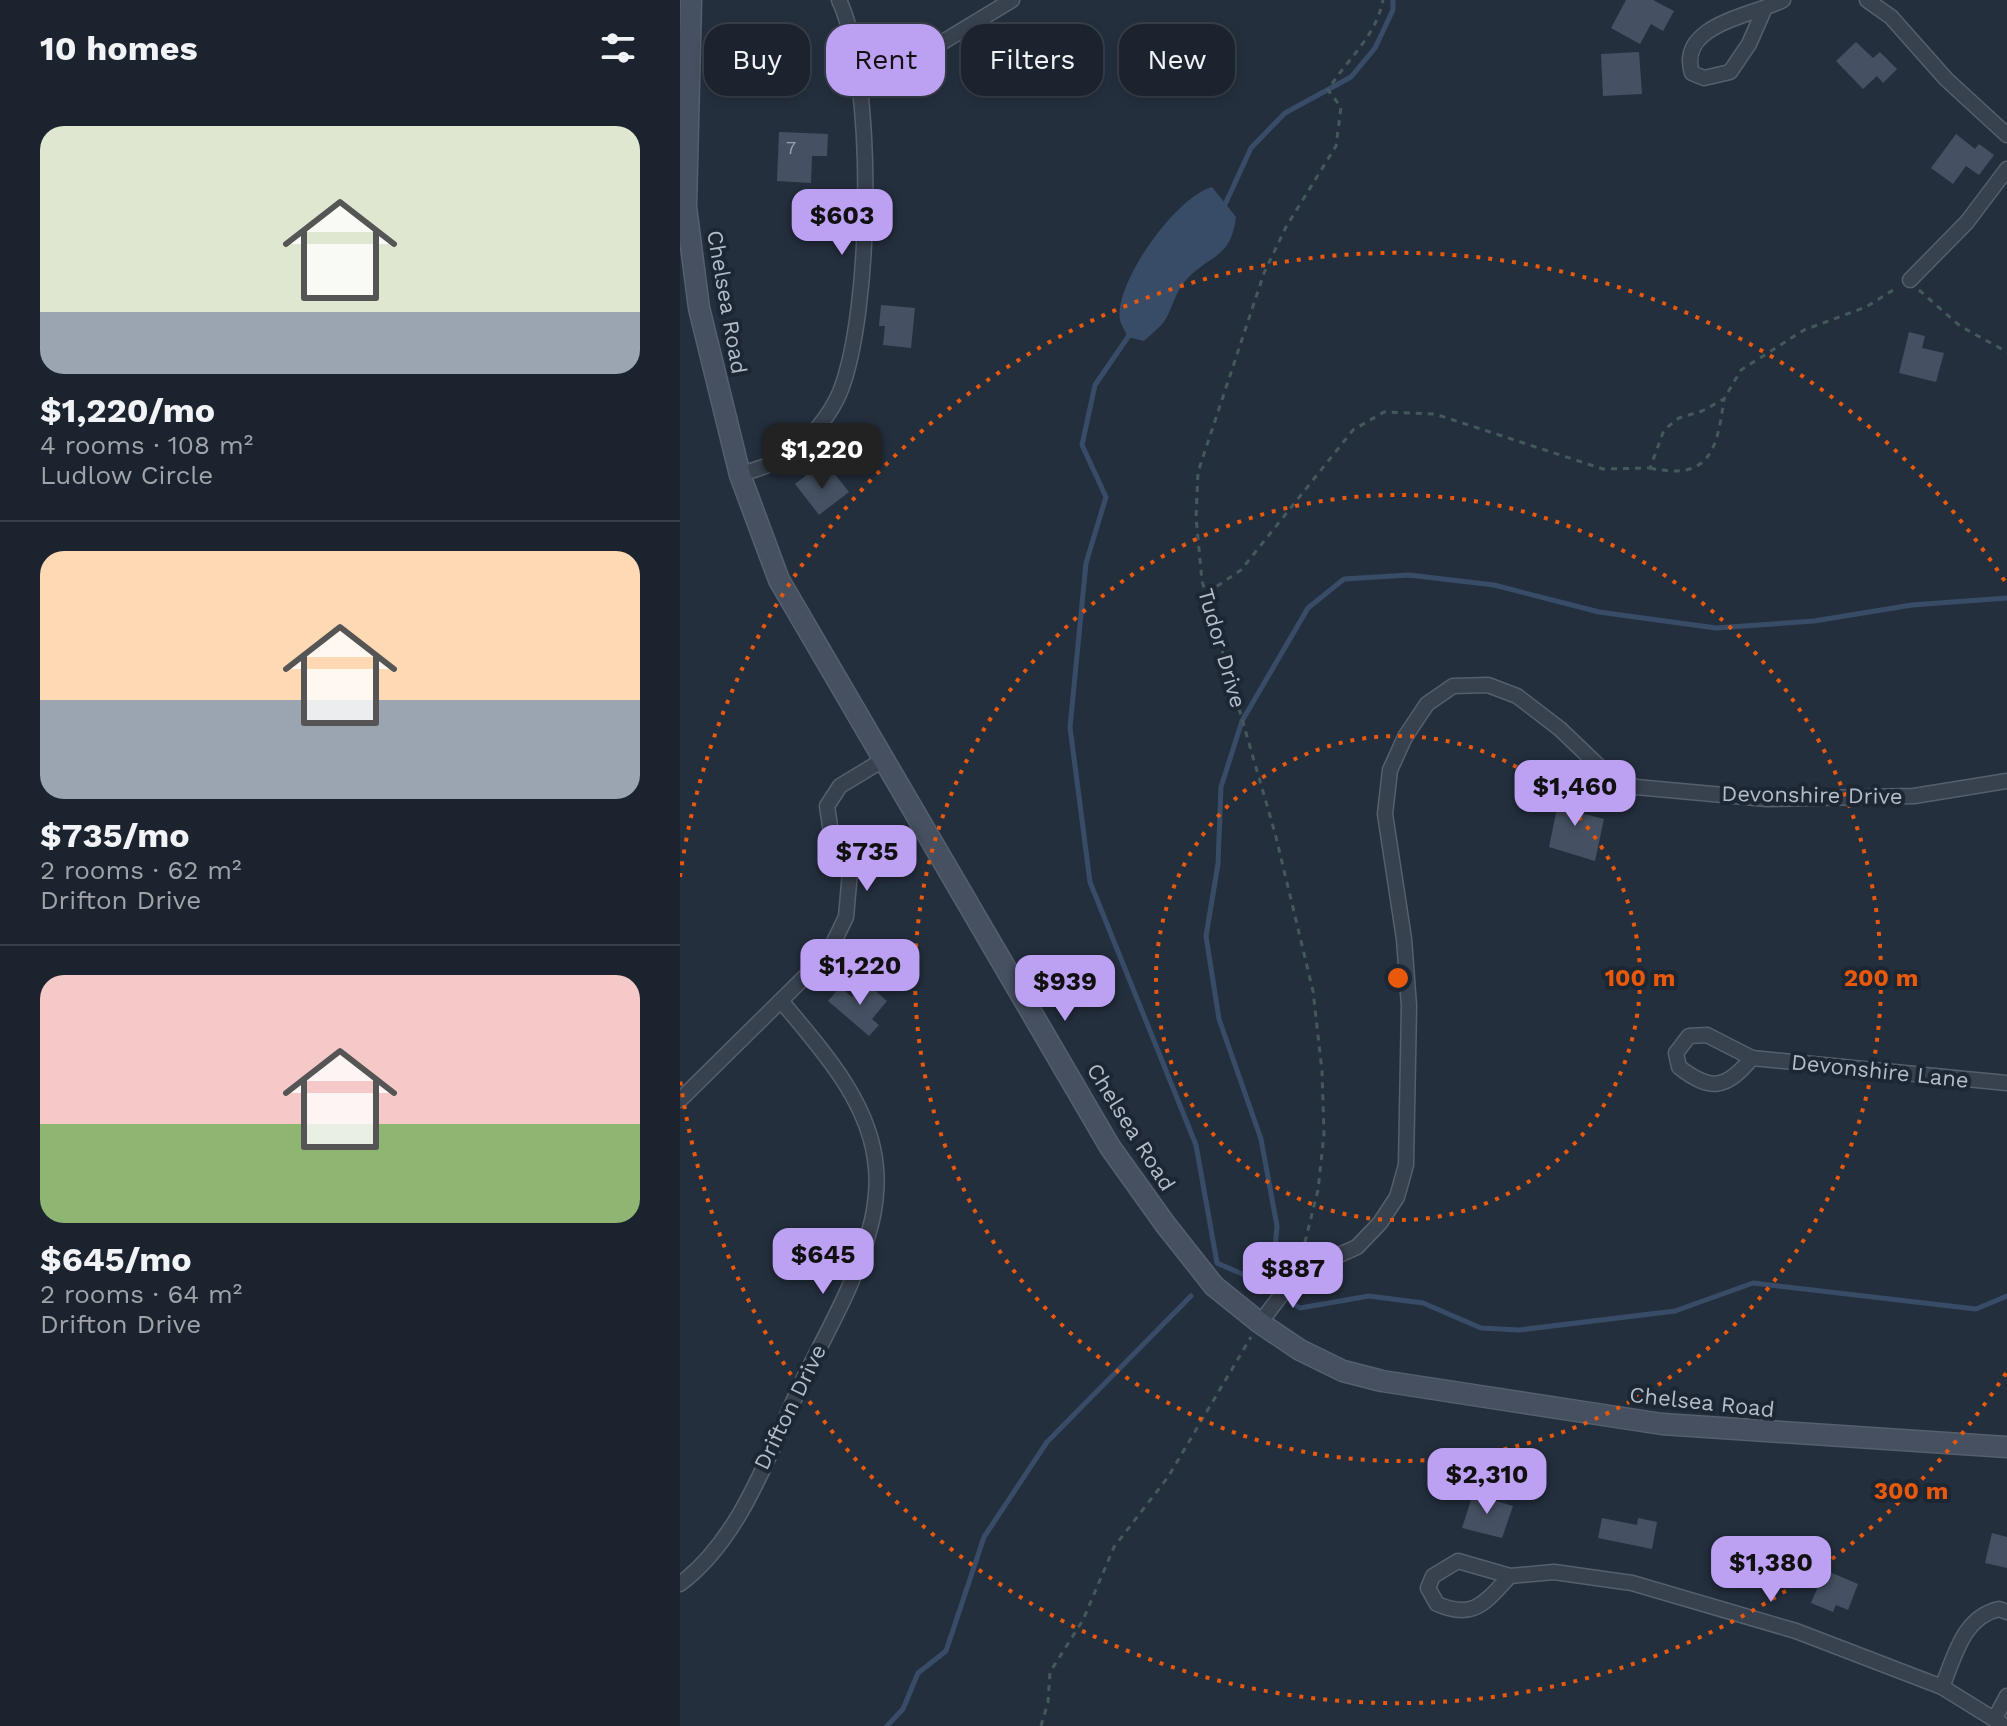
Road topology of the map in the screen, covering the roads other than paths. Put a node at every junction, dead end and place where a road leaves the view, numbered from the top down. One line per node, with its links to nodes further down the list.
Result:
1 (691, 0): 13 (street, Chelsea Road)
2 (839, 0): 7 (street)
3 (1012, 0): 8 (street)
4 (1783, 0): 6 (street)
5 (1867, 0): 10 (street)
6 (1764, 10): 6 (street)
7 (845, 24)
8 (945, 41)
9 (862, 96): 13 (street)
10 (2007, 135)
11 (2007, 169): 12 (street)
12 (1910, 280)
13 (740, 475): 14 (street, Chelsea Road)
14 (883, 760): 16 (street); 20 (street, Chelsea Road)
15 (2007, 781): 20 (street, Devonshire Drive)
16 (782, 1002): 19 (street); 23 (street, Drifton Drive)
17 (1752, 1058): 17 (street, Devonshire Lane); 18 (street, Devonshire Lane)
18 (2007, 1083)
19 (680, 1100)
20 (1260, 1323): 21 (street, Chelsea Road)
21 (2007, 1447)
22 (1510, 1576): 22 (street); 25 (street)
23 (680, 1584)
24 (2007, 1612): 25 (street)
25 (1942, 1687): 27 (street)
26 (2007, 1696): 27 (street)
27 (2000, 1722)

